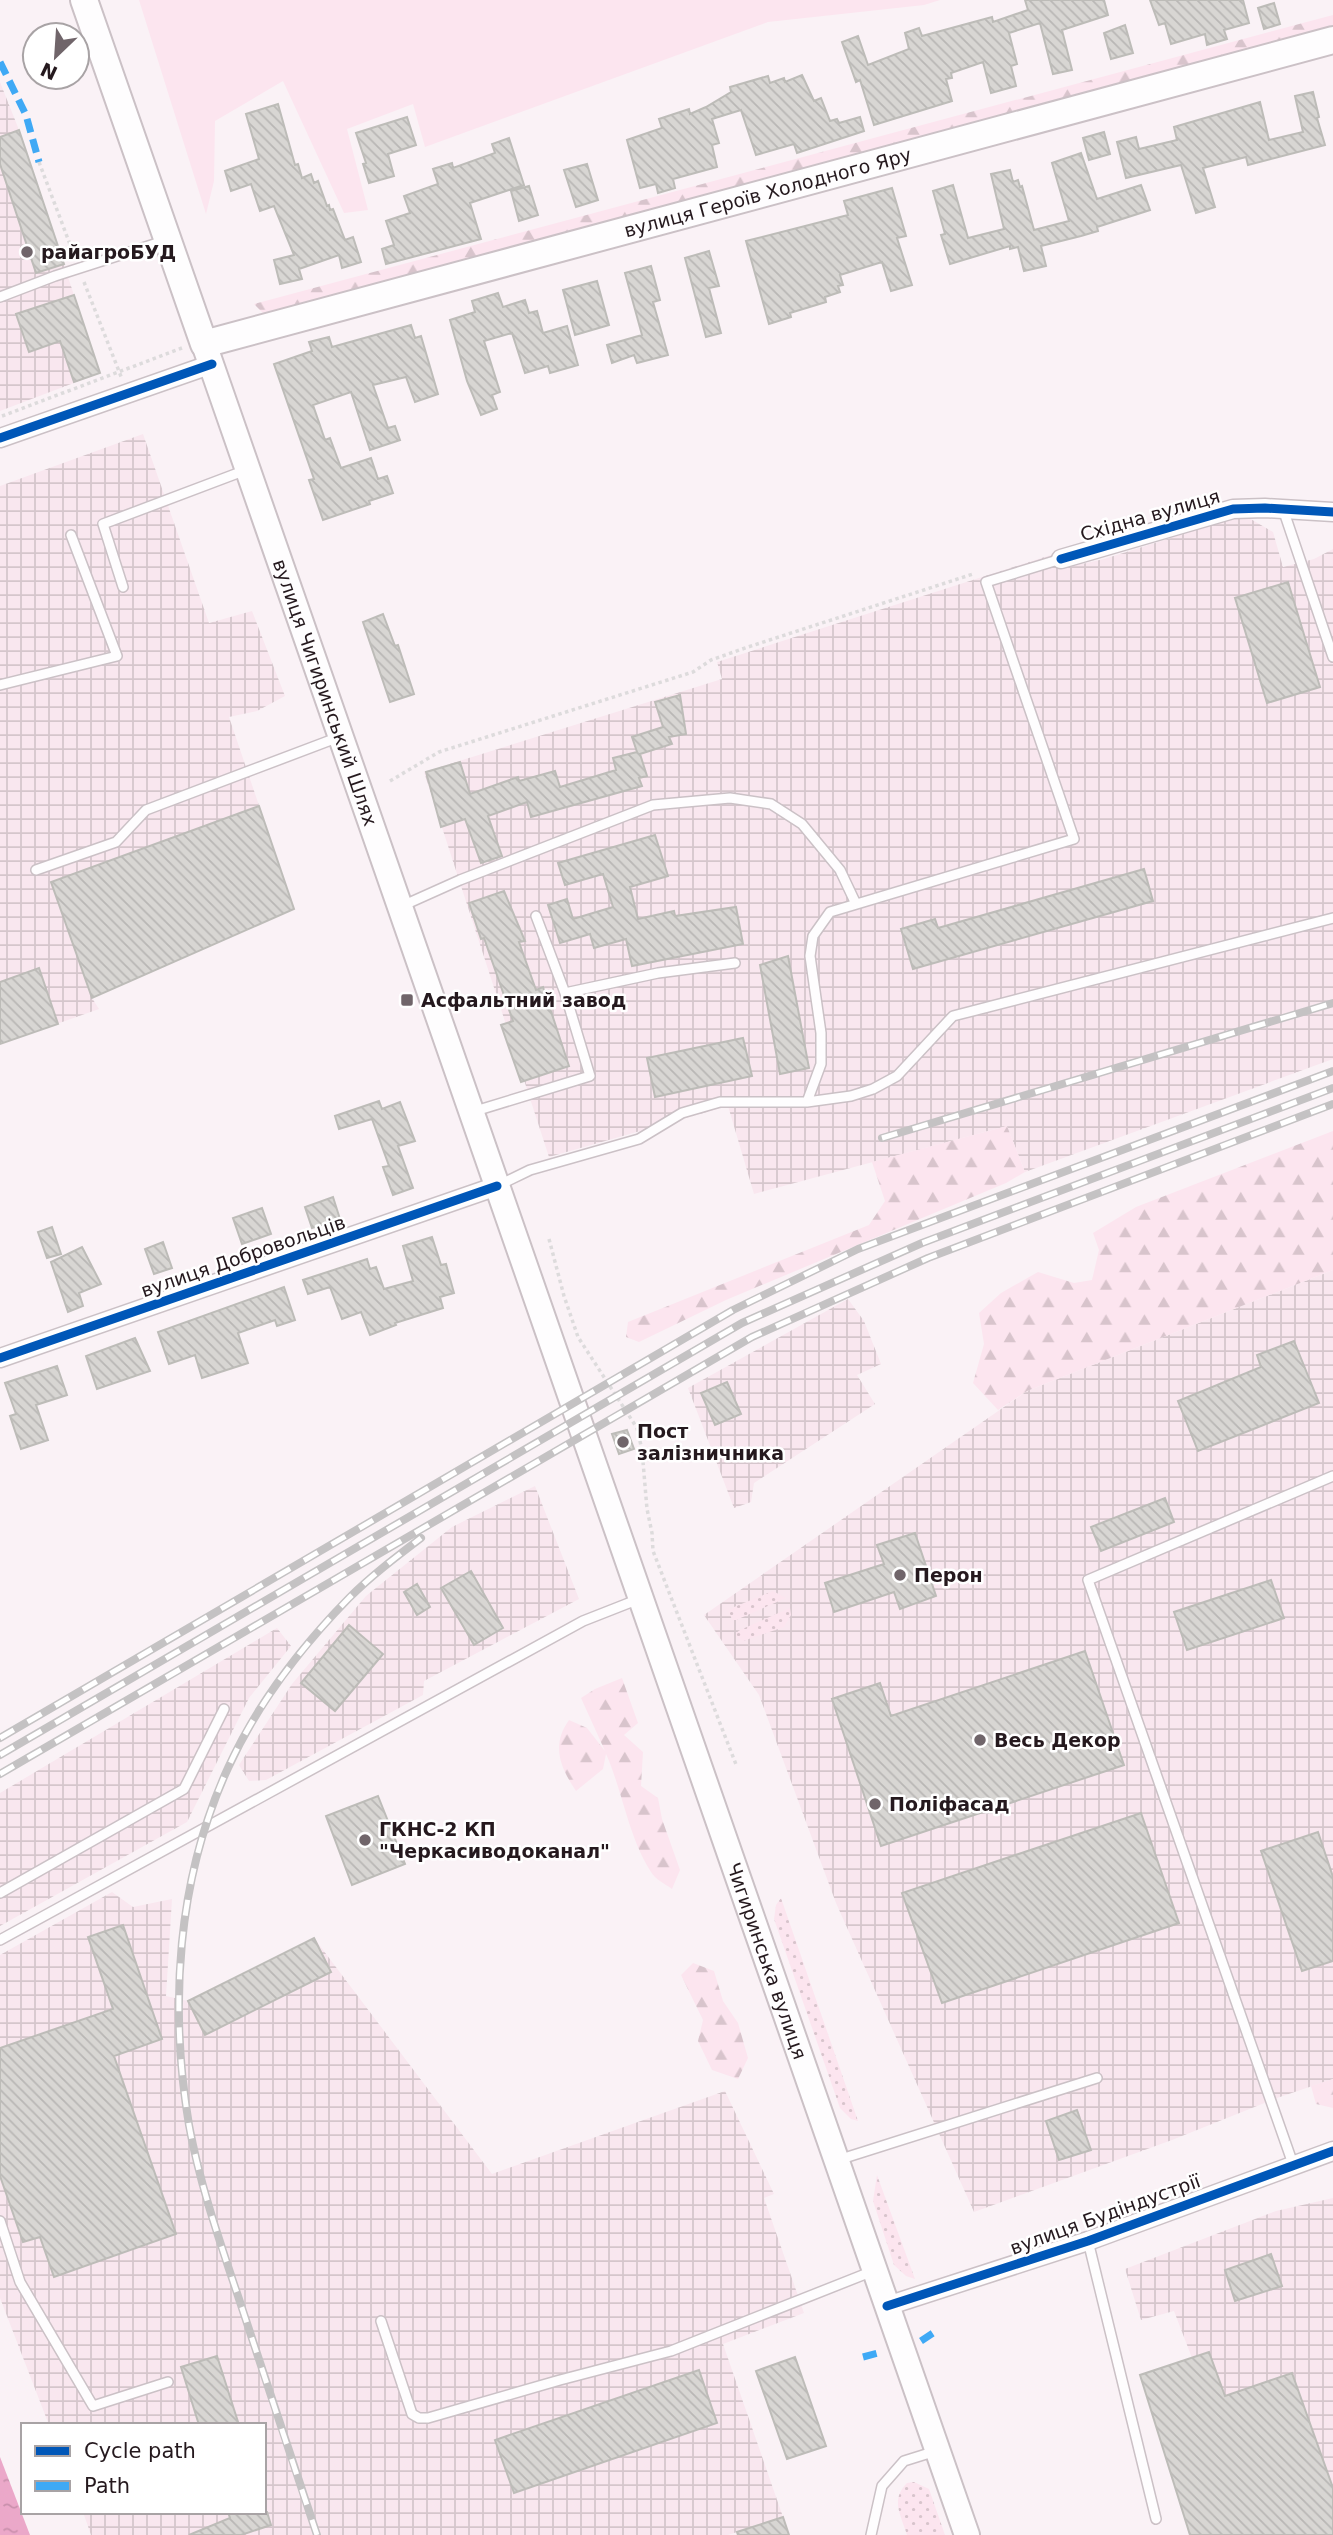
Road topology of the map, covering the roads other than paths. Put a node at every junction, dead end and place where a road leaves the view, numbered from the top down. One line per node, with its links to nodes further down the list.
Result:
1 (84, 0): 3 (main road, вулиця Чигиринський Шлях)
2 (1333, 40): 5 (main road, вулиця Героїв Холодного Яру)
3 (168, 240): 4 (lane); 5 (main road, вулиця Чигиринський Шлях)
4 (0, 298)
5 (208, 354): 6 (street, вулиця Героїв Холодного Яру); 7 (main road, вулиця Чигиринський Шлях)
6 (0, 438)
7 (248, 470): 12 (lane); 15 (main road, вулиця Чигиринський Шлях)
8 (1283, 509): 9 (street, Східна вулиця); 11 (street, Східна вулиця); 13 (lane)
9 (1333, 512)
10 (71, 535): 14 (lane)
11 (1061, 559): 17 (lane)
12 (122, 587)
13 (1333, 657)
14 (0, 685)
15 (341, 736): 16 (lane); 18 (main road, вулиця Чигиринський Шлях)
16 (36, 870)
17 (856, 904): 18 (lane); 23 (lane)
18 (400, 907): 24 (main road, вулиця Чигиринський Шлях)
19 (536, 916): 22 (lane)
20 (1333, 918): 23 (lane)
21 (735, 964): 22 (lane)
22 (565, 993): 24 (lane)
23 (807, 1102): 25 (lane)
24 (472, 1112): 25 (main road, вулиця Чигиринський Шлях)
25 (497, 1186): 26 (street, вулиця Добровольців); 27 (main road, вулиця Чигиринський Шлях)
26 (0, 1358)
27 (567, 1384): 29 (main road, Чигиринська вулиця)
28 (1333, 1476): 36 (lane)
29 (641, 1599): 32 (lane); 35 (main road, Чигиринська вулиця)
30 (224, 1709): 31 (lane)
31 (0, 1893)
32 (0, 1940)
33 (1097, 2078): 35 (lane)
34 (1333, 2151): 36 (street, вулиця Будіндустрії)
35 (836, 2161): 39 (main road, Чигиринська вулиця)
36 (1293, 2164): 38 (street, вулиця Будіндустрії)
37 (0, 2221): 42 (lane)
38 (1088, 2241): 40 (street, вулиця Будіндустрії); 44 (lane)
39 (875, 2270): 40 (main road, Чигиринська вулиця); 41 (lane)
40 (887, 2306): 43 (main road, Чигиринська вулиця)
41 (381, 2320)
42 (168, 2382)
43 (937, 2451): 45 (lane); 46 (main road, Чигиринська вулиця)
44 (1156, 2519)
45 (871, 2535)
46 (967, 2535)

